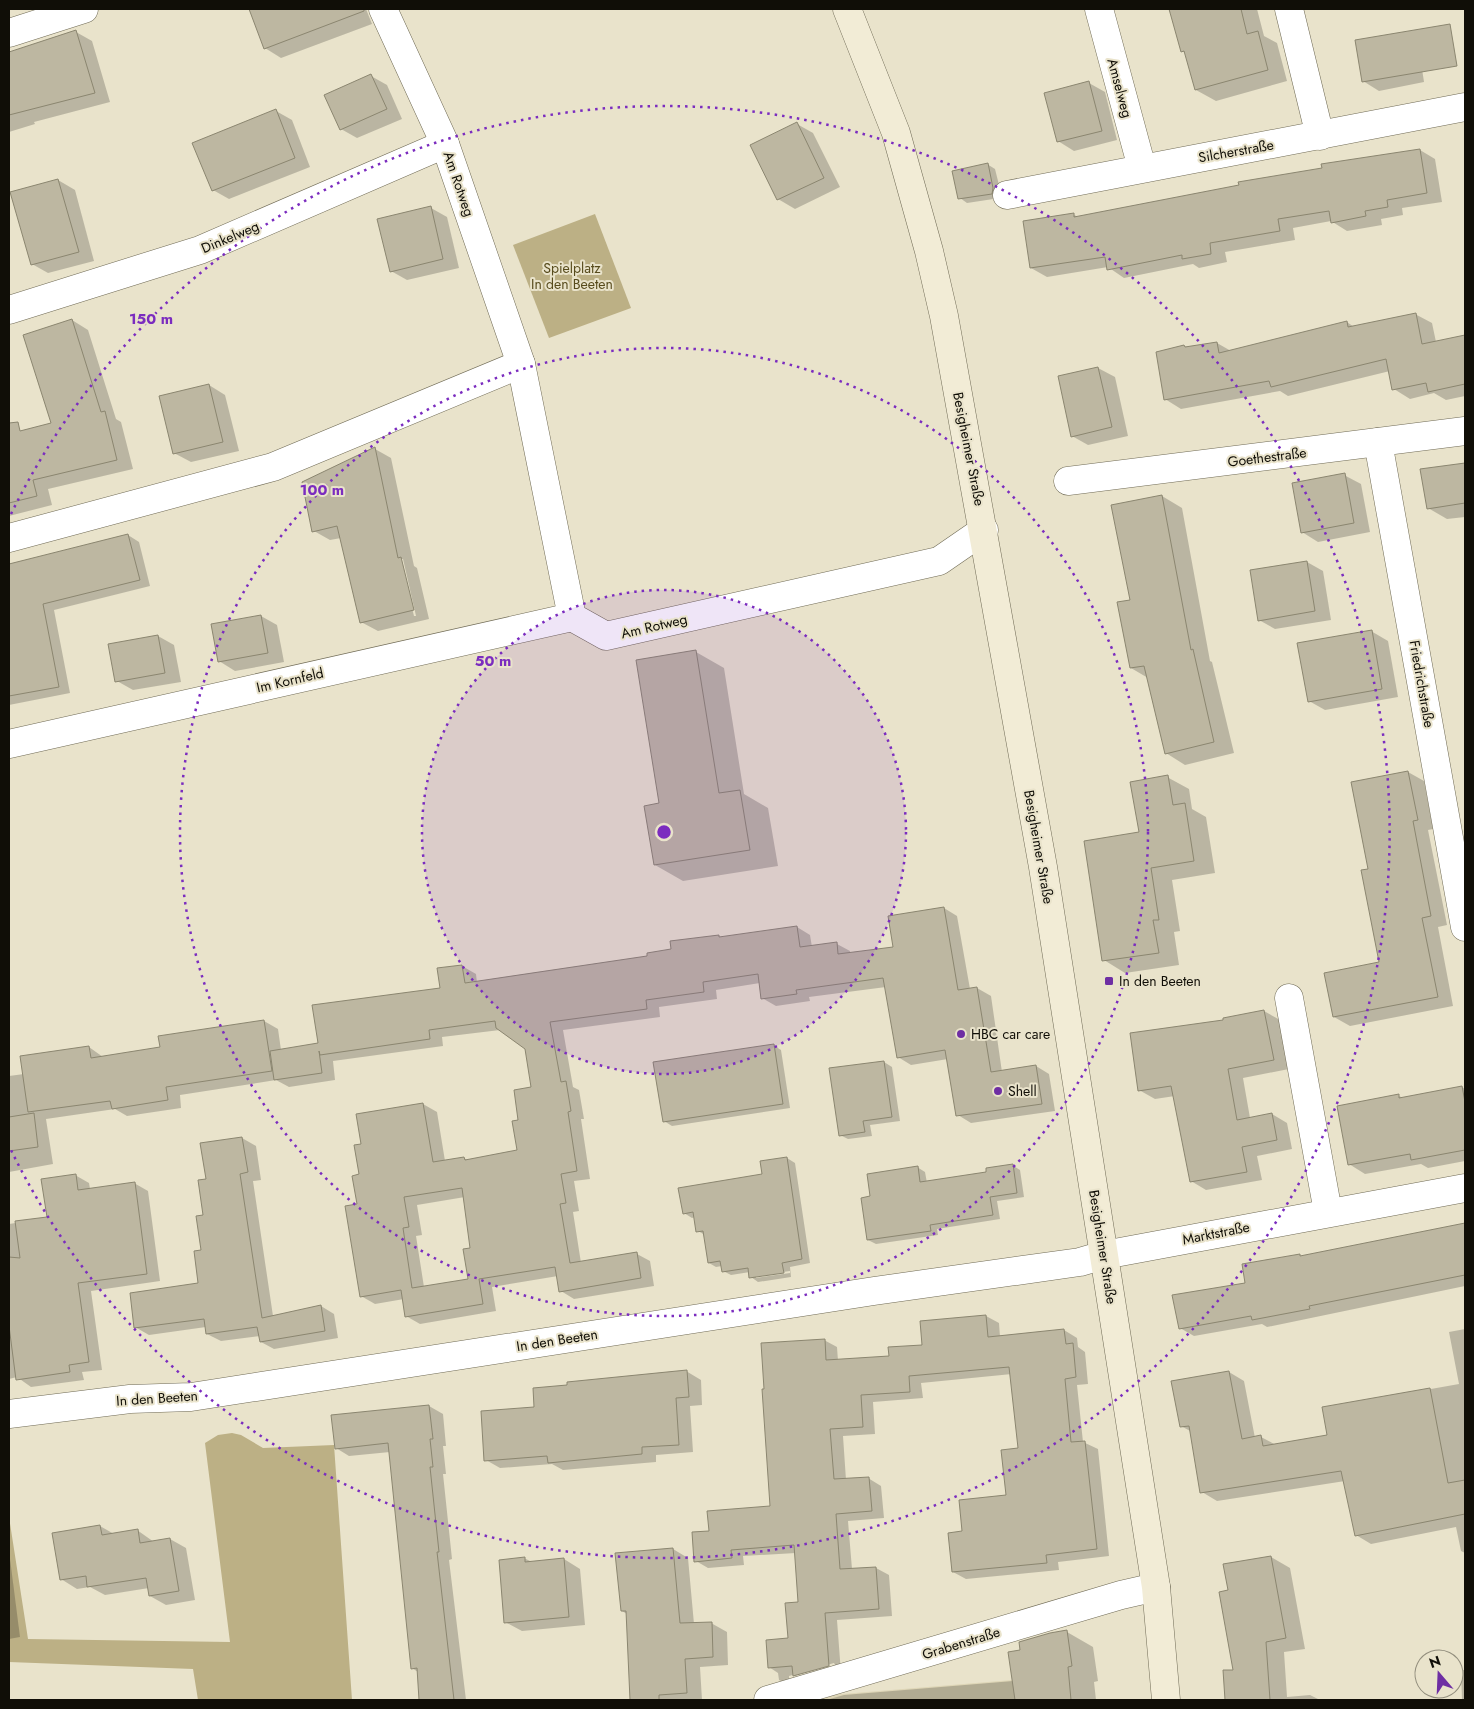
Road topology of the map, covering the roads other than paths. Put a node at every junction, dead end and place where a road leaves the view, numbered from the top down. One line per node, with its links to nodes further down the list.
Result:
1 (84, 9): 6 (street)
2 (383, 9): 9 (street, Am Rotweg)
3 (847, 9): 17 (main road, Besigheimer Straße)
4 (1099, 9): 10 (street, Amselweg)
5 (1289, 9): 8 (street)
6 (9, 33)
7 (1465, 107): 8 (street, Silcherstraße)
8 (1320, 136): 10 (street, Silcherstraße)
9 (445, 144): 12 (street, Dinkelweg); 13 (street, Am Rotweg)
10 (1142, 168): 11 (street, Silcherstraße)
11 (1007, 194)
12 (9, 310)
13 (521, 364): 18 (street); 19 (street, Am Rotweg)
14 (1465, 431): 15 (street, Goethestraße)
15 (1378, 442): 16 (street, Goethestraße); 21 (street, Friedrichstraße)
16 (1068, 481)
17 (984, 530): 19 (street, Am Rotweg); 25 (main road, Besigheimer Straße)
18 (9, 538)
19 (572, 617): 20 (street, Im Kornfeld)
20 (9, 744)
21 (1465, 927)
22 (1289, 998): 24 (street)
23 (1465, 1188): 24 (street, Marktstraße)
24 (1328, 1212): 25 (street, Marktstraße)
25 (1104, 1255): 26 (street, In den Beeten); 27 (main road, Besigheimer Straße)
26 (9, 1414)
27 (1156, 1587): 28 (street, Grabenstraße); 29 (main road, Besigheimer Straße)
28 (768, 1700)
29 (1166, 1700)

